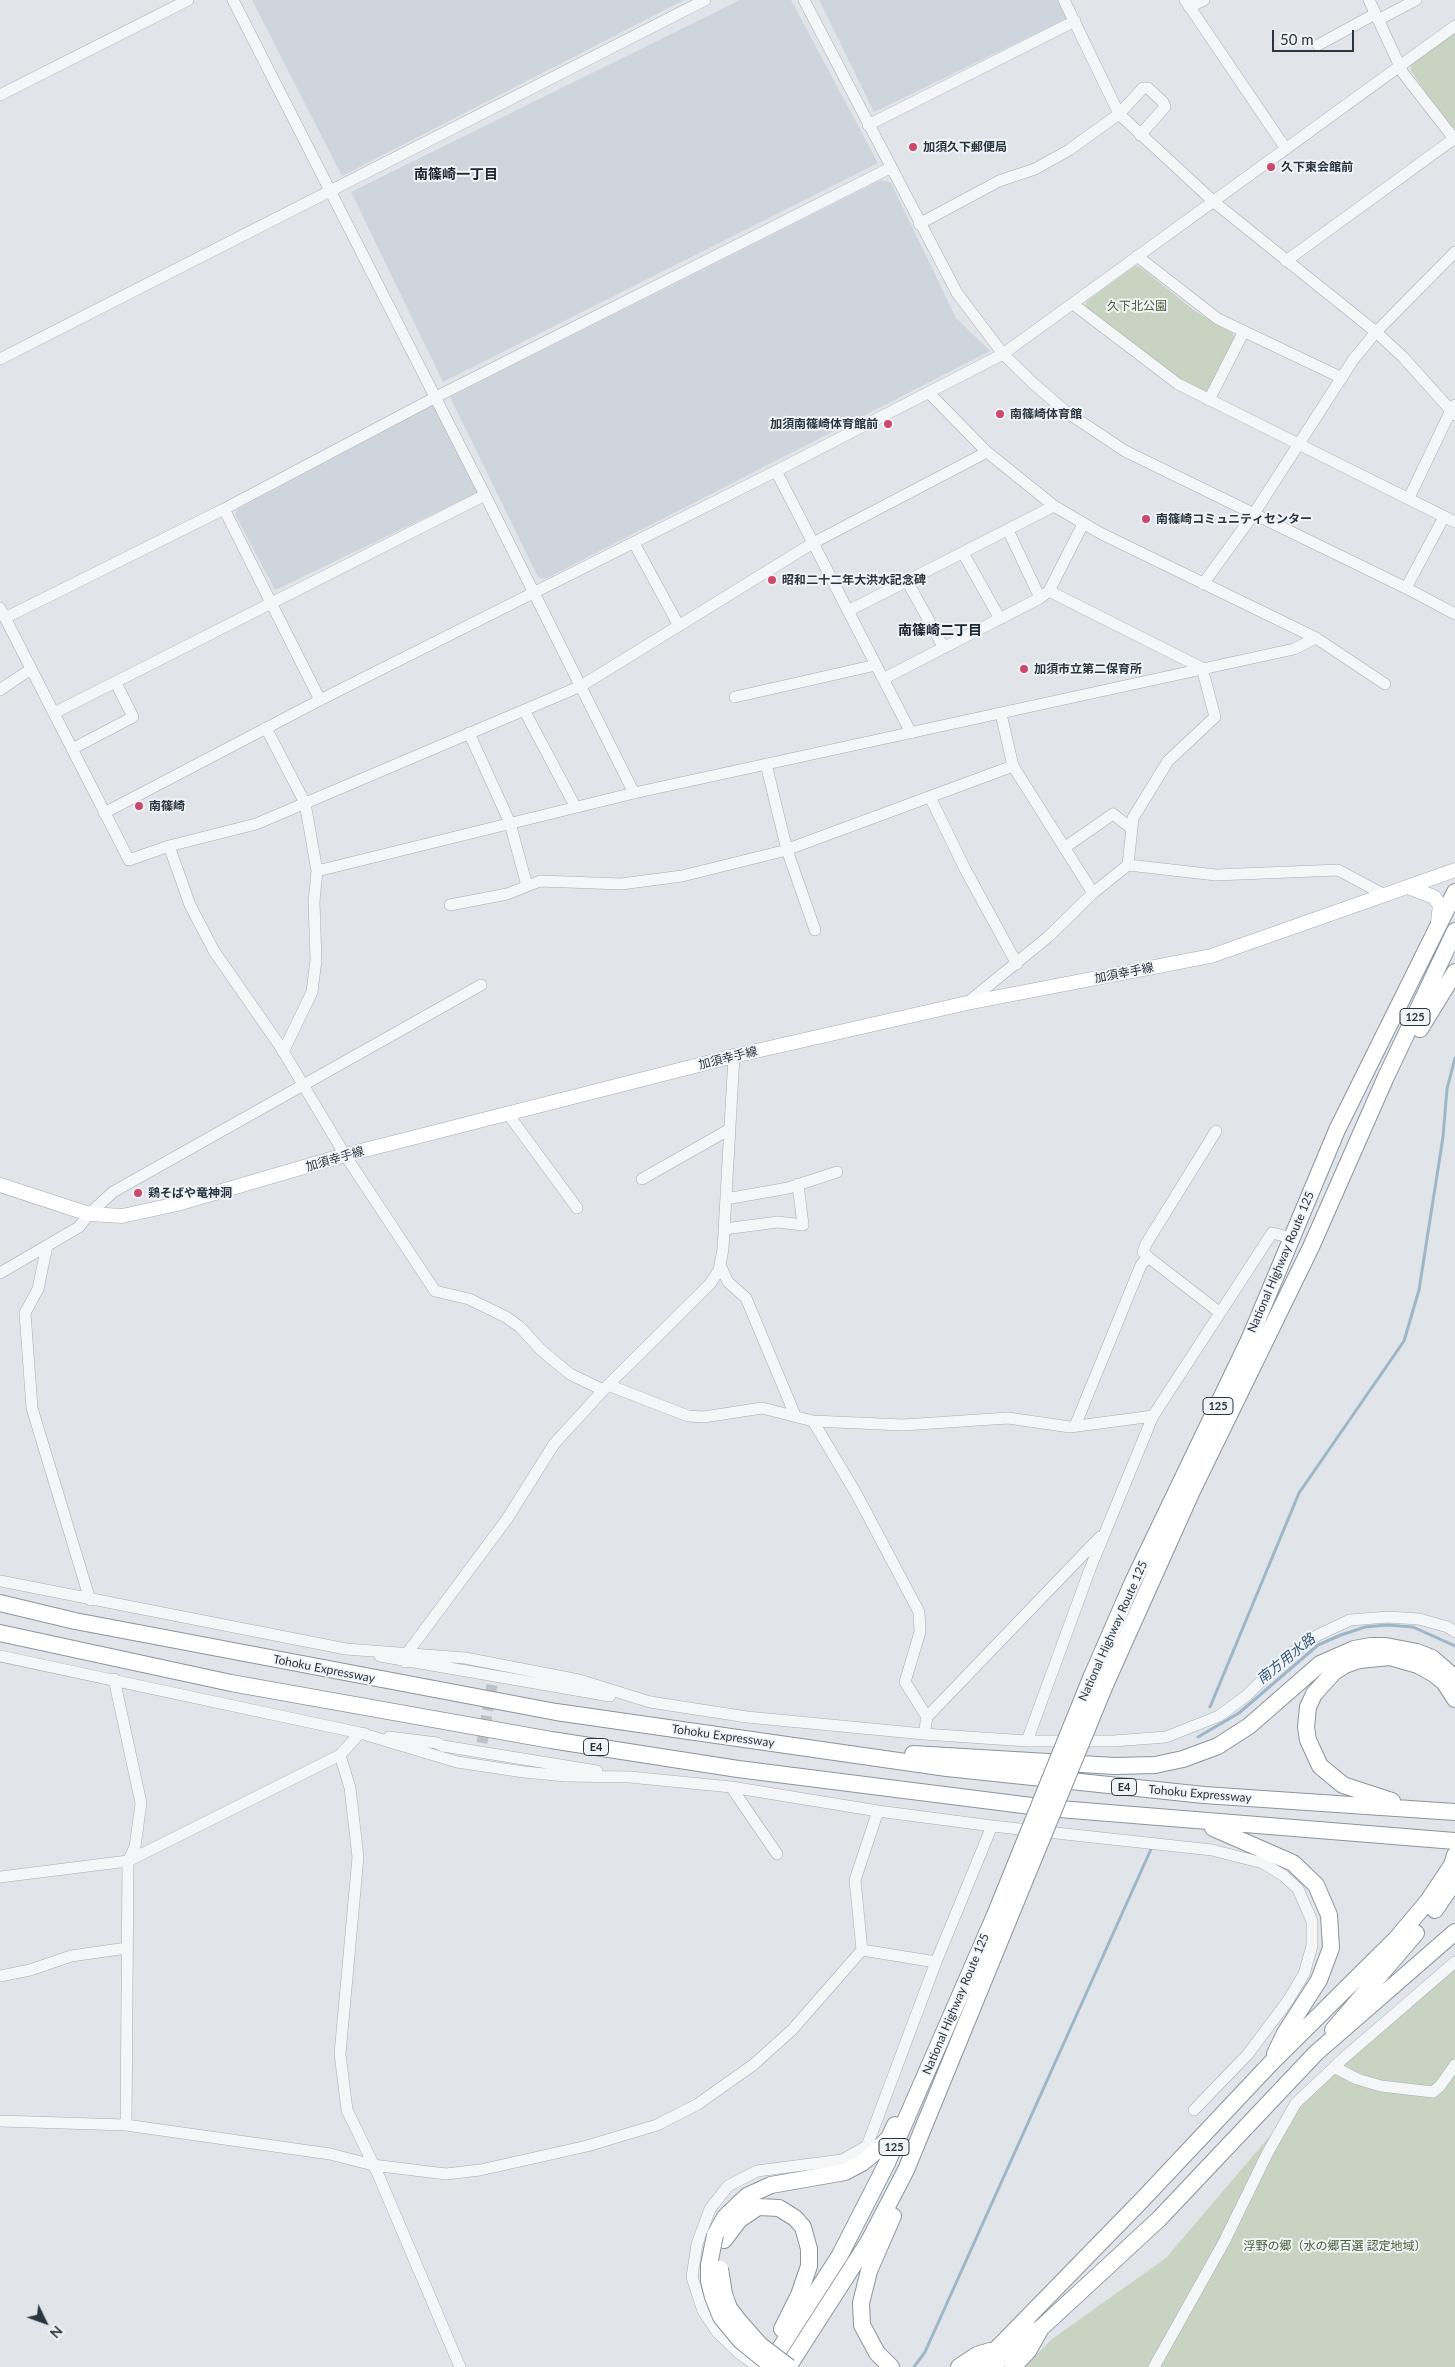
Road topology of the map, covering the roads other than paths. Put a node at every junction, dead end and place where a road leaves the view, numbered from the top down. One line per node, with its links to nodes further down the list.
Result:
1 (188, 0): 15 (street)
2 (234, 0): 22 (street)
3 (705, 0): 22 (street)
4 (804, 0): 17 (street)
5 (1204, 0): 9 (street)
6 (1369, 0): 10 (street)
7 (1416, 0): 10 (street)
8 (1068, 1): 11 (street)
9 (1187, 3): 20 (street)
10 (1377, 17): 13 (street); 14 (street)
11 (1075, 21): 16 (street); 17 (street)
12 (1455, 26): 14 (street)
13 (1318, 45)
14 (1400, 66): 19 (street); 20 (street)
15 (0, 95)
16 (1119, 114): 18 (street); 18 (street); 24 (street)
17 (868, 125): 21 (street)
18 (1140, 135): 23 (street)
19 (1455, 139): 27 (street)
20 (1286, 149): 23 (street)
21 (890, 168): 24 (street); 35 (street)
22 (331, 191): 32 (street); 35 (street)
23 (1214, 202): 26 (street); 27 (street)
24 (919, 224): 31 (street)
25 (1455, 252): 29 (street)
26 (1137, 256): 28 (street); 30 (street)
27 (1286, 261): 29 (street)
28 (1073, 304): 31 (street); 36 (street)
29 (1376, 332): 33 (street); 37 (street)
30 (1242, 333): 33 (street); 36 (street)
31 (1003, 354): 34 (street); 45 (street)
32 (0, 359)
33 (1342, 378): 38 (street)
34 (929, 393): 39 (street); 40 (street)
35 (436, 397): 41 (street); 44 (street)
36 (1209, 400): 38 (street)
37 (1454, 410): 42 (street)
38 (1299, 445): 42 (street); 45 (street)
39 (987, 452): 43 (street); 51 (street)
40 (776, 470): 50 (street); 51 (street)
41 (485, 495): 56 (street); 58 (street)
42 (1409, 498): 46 (street)
43 (1054, 506): 48 (street); 49 (street)
44 (224, 509): 58 (street); 61 (street)
45 (1253, 514): 54 (street); 55 (street)
46 (1444, 517): 47 (street); 55 (street)
47 (1455, 522)
48 (1083, 524): 54 (street); 57 (street)
49 (1008, 530): 52 (street); 57 (street)
50 (634, 542): 56 (street); 63 (street)
51 (813, 543): 60 (street); 63 (street)
52 (963, 552): 53 (street); 62 (street)
53 (907, 581): 60 (street); 65 (street)
54 (1203, 584): 64 (street)
55 (1406, 588): 59 (street)
56 (533, 594): 72 (street); 75 (street)
57 (1045, 595): 62 (street); 67 (street)
58 (271, 601): 70 (street); 75 (street)
59 (1454, 610)
60 (848, 611): 66 (street)
61 (3, 613): 68 (street)
62 (1000, 619): 65 (street)
63 (679, 626): 72 (street)
64 (1316, 638): 67 (street); 71 (street)
65 (944, 648): 69 (street)
66 (876, 664): 69 (street); 74 (street)
67 (1202, 668): 78 (street); 91 (street)
68 (31, 669): 73 (street); 77 (street)
69 (883, 679): 81 (street)
70 (116, 683): 77 (street); 82 (street)
71 (1385, 684)
72 (581, 686): 76 (street); 85 (street)
73 (0, 690)
74 (735, 696)
75 (320, 700): 79 (street)
76 (524, 710): 80 (street); 88 (street)
77 (54, 713): 82 (street)
78 (1001, 714): 81 (street); 84 (street)
79 (266, 728): 87 (street); 89 (street)
80 (469, 733): 87 (street); 90 (street)
81 (911, 733): 83 (street)
82 (72, 749): 89 (street)
83 (766, 764): 85 (street); 94 (street)
84 (1013, 766): 86 (street); 93 (street)
85 (634, 793): 88 (street)
86 (930, 797): 94 (street); 107 (street)
87 (305, 803): 92 (street); 97 (street)
88 (576, 806): 90 (street)
89 (104, 813): 92 (street)
90 (510, 823): 97 (street); 98 (street)
91 (1132, 829): 93 (street); 95 (street)
92 (169, 846): 111 (street)
93 (1064, 848): 101 (street)
94 (786, 850): 98 (street); 105 (street)
95 (1128, 865): 101 (street); 102 (street)
96 (1455, 870): 99 (main road, 加須幸手線)
97 (317, 871): 111 (street)
98 (527, 886): 103 (street)
99 (1408, 887): 102 (main road, 加須幸手線); 104 (main road)
100 (1455, 892): 104 (highway, National Highway Route 125 / 125)
101 (1093, 893): 107 (street)
102 (1385, 895): 110 (main road, 加須幸手線)
103 (450, 905)
104 (1437, 925): 126 (highway, National Highway Route 125 / 125)
105 (815, 930)
106 (1455, 932): 128 (highway, National Highway Route 125 / 125)
107 (1017, 964): 110 (street)
108 (1455, 972): 128 (highway)
109 (481, 985): 113 (street)
110 (967, 1003): 112 (main road, 加須幸手線)
111 (283, 1052): 113 (street)
112 (734, 1056): 114 (main road, 加須幸手線); 115 (street)
113 (303, 1085): 117 (street); 124 (street)
114 (508, 1114): 117 (main road, 加須幸手線); 123 (street)
115 (730, 1130): 119 (street); 122 (street)
116 (1216, 1131): 129 (street)
117 (345, 1155): 124 (main road, 加須幸手線); 133 (street)
118 (837, 1172): 120 (street)
119 (642, 1179)
120 (798, 1184): 122 (street); 125 (street)
121 (0, 1185): 124 (main road, 加須幸手線)
122 (726, 1199): 125 (street)
123 (577, 1208)
124 (89, 1214): 127 (street)
125 (724, 1229): 130 (street)
126 (1292, 1238): 132 (street); 147 (highway, National Highway Route 125 / 125)
127 (48, 1246): 131 (street); 140 (street)
128 (1311, 1248): 147 (highway, National Highway Route 125 / 125)
129 (1148, 1257): 132 (street); 137 (street)
130 (720, 1265): 133 (street); 134 (street)
131 (0, 1273)
132 (1220, 1312): 135 (street)
133 (606, 1388): 134 (street); 145 (street)
134 (795, 1415): 136 (street)
135 (1153, 1416): 137 (street); 138 (street)
136 (813, 1421): 137 (street); 150 (street)
137 (1075, 1426)
138 (1103, 1534): 150 (street); 153 (street)
139 (0, 1581): 140 (street)
140 (90, 1600): 145 (street)
141 (0, 1603): 154 (highway, Tohoku Expressway / E4)
142 (1455, 1632): 153 (street)
143 (0, 1633): 161 (highway, E4)
144 (0, 1656): 146 (street)
145 (407, 1657): 149 (street); 149 (street)
146 (114, 1679): 151 (street); 166 (street)
147 (1098, 1682): 169 (highway, National Highway Route 125 / 125, bridge)
148 (1454, 1690): 154 (highway); 158 (highway)
149 (650, 1702): 152 (street)
150 (927, 1717): 152 (street)
151 (360, 1733): 155 (street); 156 (street); 156 (street)
152 (924, 1734): 153 (street)
153 (1027, 1741)
154 (828, 1751): 158 (highway, Tohoku Expressway / E4)
155 (340, 1755): 166 (street); 185 (street)
156 (630, 1777): 157 (street)
157 (732, 1787): 159 (street); 164 (street)
158 (1421, 1810): 160 (highway, Tohoku Expressway / E4)
159 (878, 1811): 162 (street); 173 (street)
160 (1455, 1812)
161 (1198, 1822): 163 (highway, E4); 179 (highway)
162 (992, 1826): 174 (street); 182 (street)
163 (1455, 1842)
164 (777, 1854)
165 (1455, 1855): 171 (highway)
166 (128, 1861): 167 (street); 172 (street)
167 (0, 1877)
168 (1455, 1881): 171 (highway)
169 (1001, 1918): 177 (highway, National Highway Route 125 / 125); 186 (highway, National Highway Route 125 / 125)
170 (1455, 1932): 178 (highway)
171 (1400, 1942): 178 (highway); 179 (highway)
172 (127, 1948): 176 (street); 184 (street)
173 (862, 1950): 174 (street); 185 (street)
174 (936, 1962): 192 (street)
175 (1455, 1962): 181 (street)
176 (0, 1976)
177 (946, 2032): 187 (highway); 189 (highway, National Highway Route 125 / 125)
178 (1316, 2053): 188 (highway)
179 (1271, 2063): 190 (highway)
180 (1455, 2065): 181 (street)
181 (1334, 2067): 201 (street)
182 (1194, 2110)
183 (0, 2121): 184 (street)
184 (126, 2125): 185 (street)
185 (373, 2165): 191 (street)
186 (906, 2170): 195 (highway, National Highway Route 125 / 125); 196 (highway)
187 (719, 2237): 189 (highway); 194 (highway, bridge); 195 (highway, bridge)
188 (1041, 2328): 199 (highway); 200 (highway)
189 (780, 2349): 193 (highway, National Highway Route 125 / 125)
190 (994, 2350): 197 (highway); 198 (highway)
191 (460, 2367)
192 (758, 2367)
193 (768, 2367)
194 (773, 2367)
195 (788, 2367)
196 (891, 2367)
197 (959, 2367)
198 (979, 2367)
199 (993, 2367)
200 (1013, 2367)
201 (1154, 2367)

